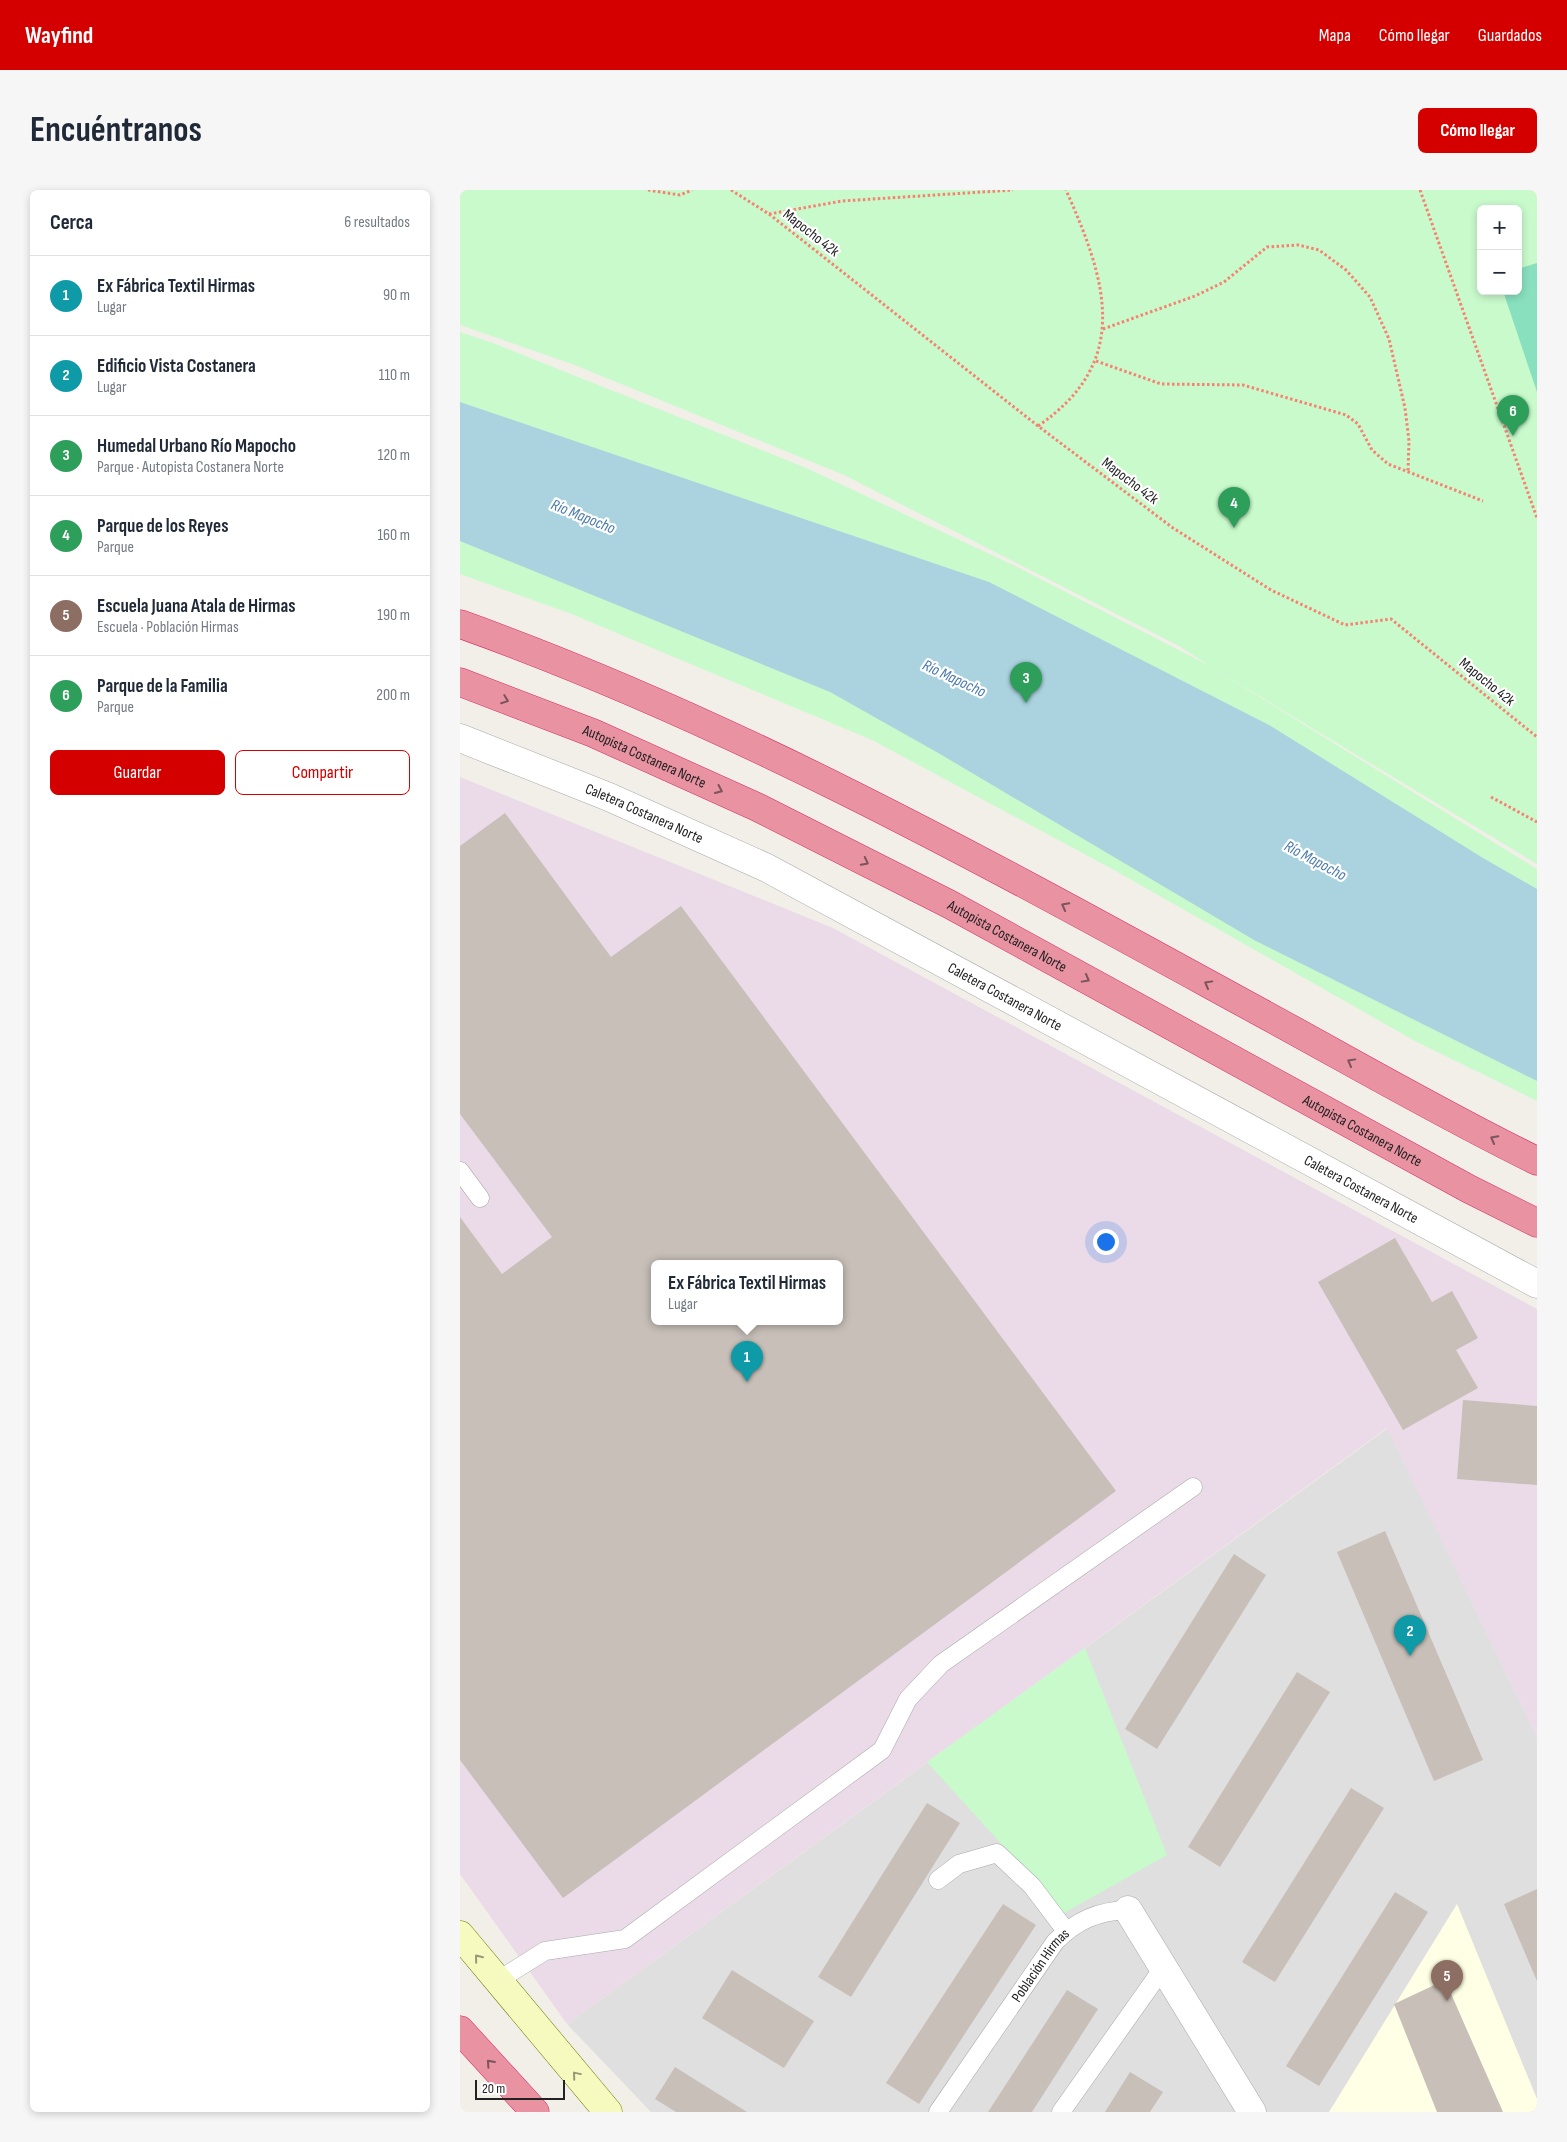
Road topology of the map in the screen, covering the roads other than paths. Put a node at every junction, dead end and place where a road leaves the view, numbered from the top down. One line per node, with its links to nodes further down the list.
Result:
1 (460, 624): 4 (highway, one-way to 1)
2 (460, 682): 7 (highway, Autopista Costanera Norte, one-way to 7)
3 (460, 738): 8 (street, Caletera Costanera Norte)
4 (1537, 1161)
5 (460, 1171): 6 (lane)
6 (480, 1198)
7 (1537, 1223)
8 (1537, 1284)
9 (1193, 1487): 15 (lane)
10 (938, 1880): 12 (lane)
11 (1128, 1910): 12 (lane, Población Hirmas); 14 (street, Población Hirmas)
12 (1066, 1930): 19 (lane, Población Hirmas)
13 (460, 1935): 15 (main road, one-way to 13)
14 (1163, 1968): 20 (lane); 21 (street, Población Hirmas)
15 (497, 1981): 18 (main road, one-way to 15)
16 (460, 2030): 17 (highway, one-way to 16)
17 (535, 2112)
18 (608, 2112)
19 (938, 2112)
20 (1061, 2112)
21 (1252, 2112)

